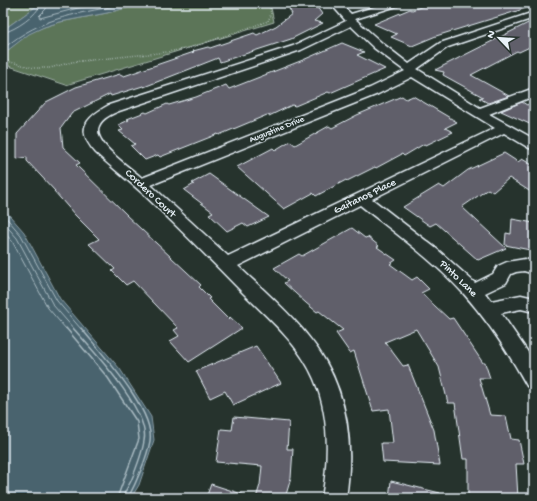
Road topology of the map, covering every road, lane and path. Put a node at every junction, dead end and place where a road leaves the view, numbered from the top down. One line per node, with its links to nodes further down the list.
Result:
1 (269, 3): 6 (path)
2 (334, 3): 5 (street)
3 (397, 3): 5 (street, Cordero Court)
4 (534, 15): 7 (street, Augustine Drive)
5 (350, 20): 7 (street); 12 (street, Cordero Court)
6 (3, 60)
7 (411, 70): 9 (street); 12 (street, Augustine Drive)
8 (534, 92): 9 (street)
9 (480, 113): 10 (street)
10 (505, 128): 11 (street); 13 (street, Gaitanos Place)
11 (534, 145)
12 (140, 184): 14 (street, Cordero Court)
13 (361, 198): 14 (street, Gaitanos Place); 16 (street, Pinto Lane)
14 (225, 265): 20 (street, Cordero Court)
15 (534, 268): 16 (street)
16 (472, 292): 18 (street, Pinto Lane)
17 (534, 305): 18 (street)
18 (487, 309): 19 (street, Pinto Lane)
19 (534, 380)
20 (334, 498)

